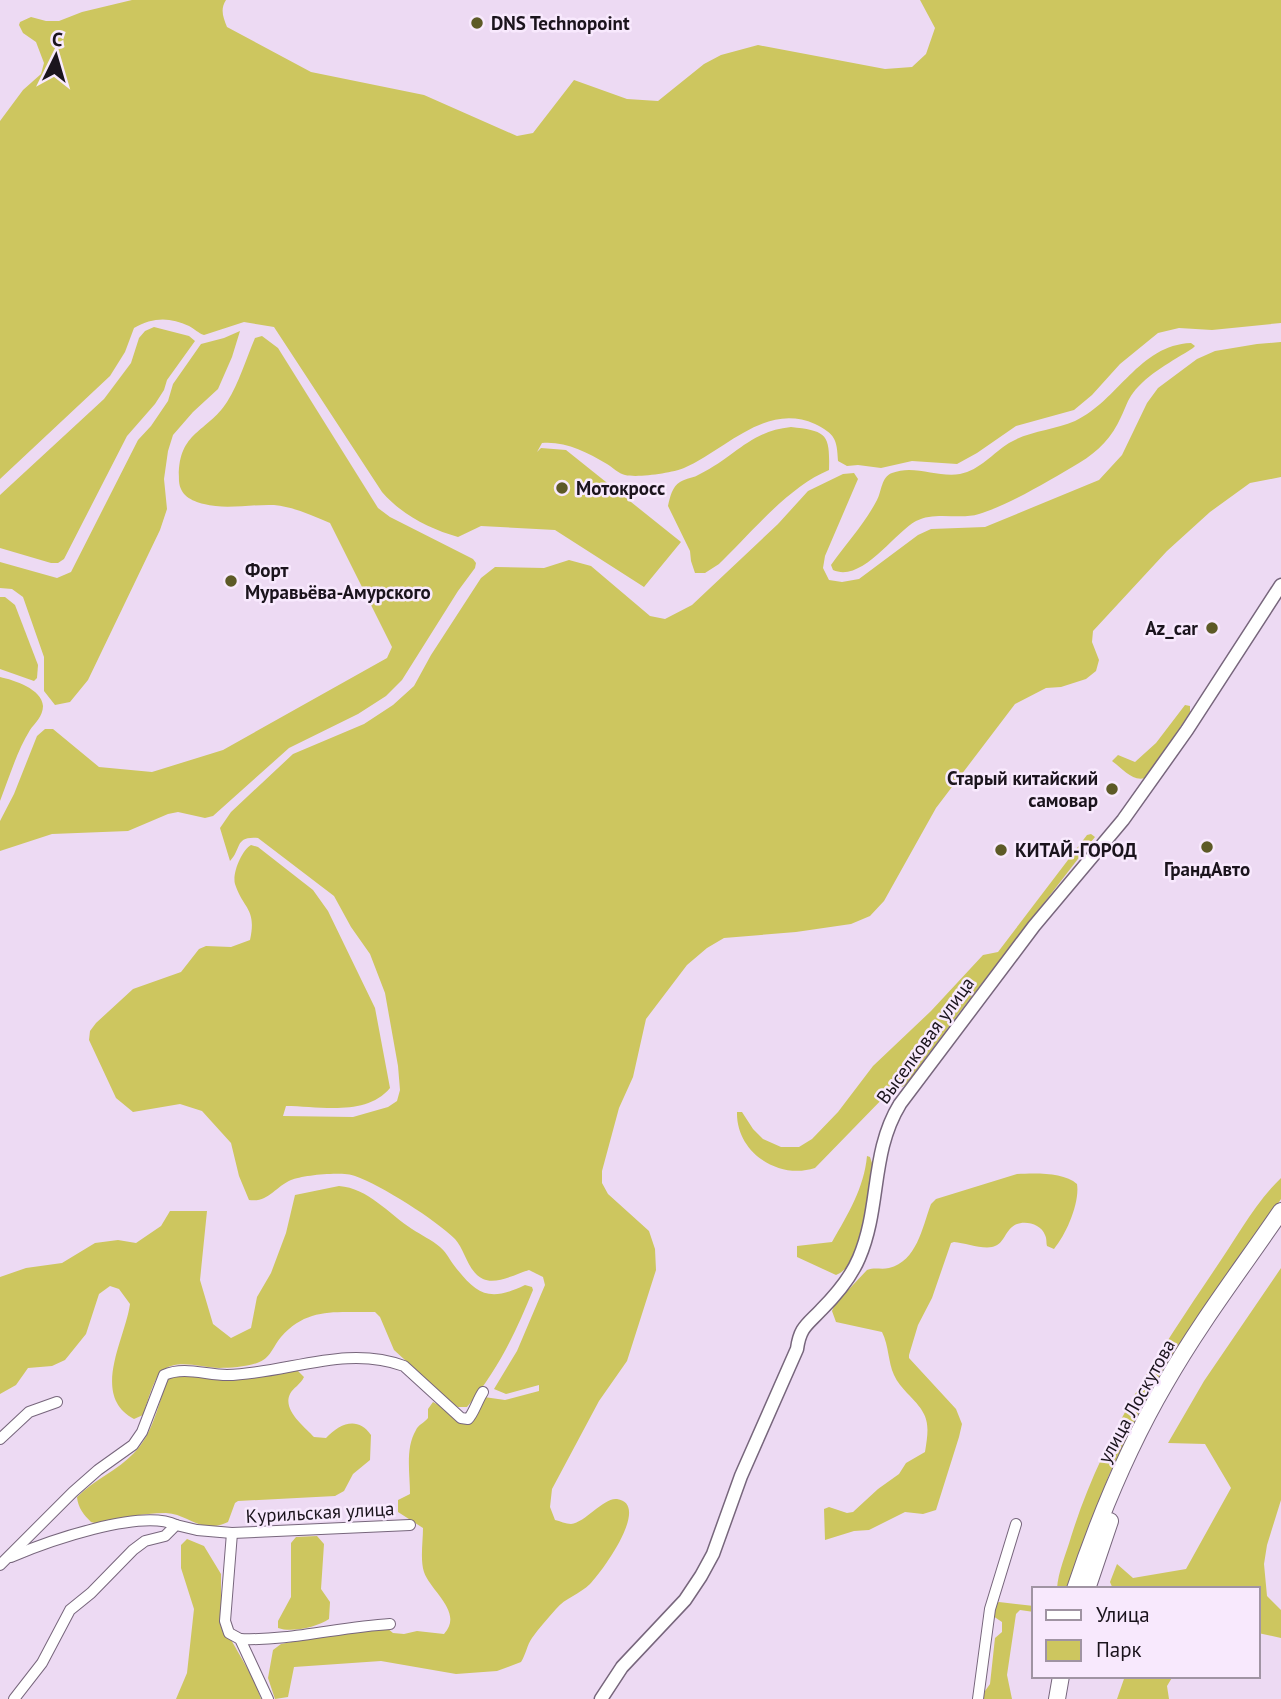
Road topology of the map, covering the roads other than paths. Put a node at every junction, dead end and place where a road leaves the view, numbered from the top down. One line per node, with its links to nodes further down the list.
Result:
1 (1281, 585): 20 (street, Выселковая улица)
2 (1281, 1212): 12 (main road, улица Лоскутова)
3 (1281, 1226): 13 (main road, улица Лоскутова)
4 (483, 1392): 11 (street)
5 (57, 1402): 6 (street)
6 (0, 1440)
7 (1016, 1524): 21 (street)
8 (176, 1525): 10 (street, Курильская улица); 11 (street, Курильская улица); 18 (street)
9 (410, 1525): 10 (street, Курильская улица)
10 (232, 1533): 15 (street)
11 (4, 1562)
12 (1076, 1587)
13 (1088, 1587)
14 (390, 1624): 15 (street)
15 (240, 1639): 19 (street)
16 (1051, 1678): 22 (main road)
17 (1061, 1678): 23 (main road)
18 (14, 1699)
19 (268, 1699)
20 (601, 1699)
21 (978, 1699)
22 (1046, 1699)
23 (1057, 1699)

